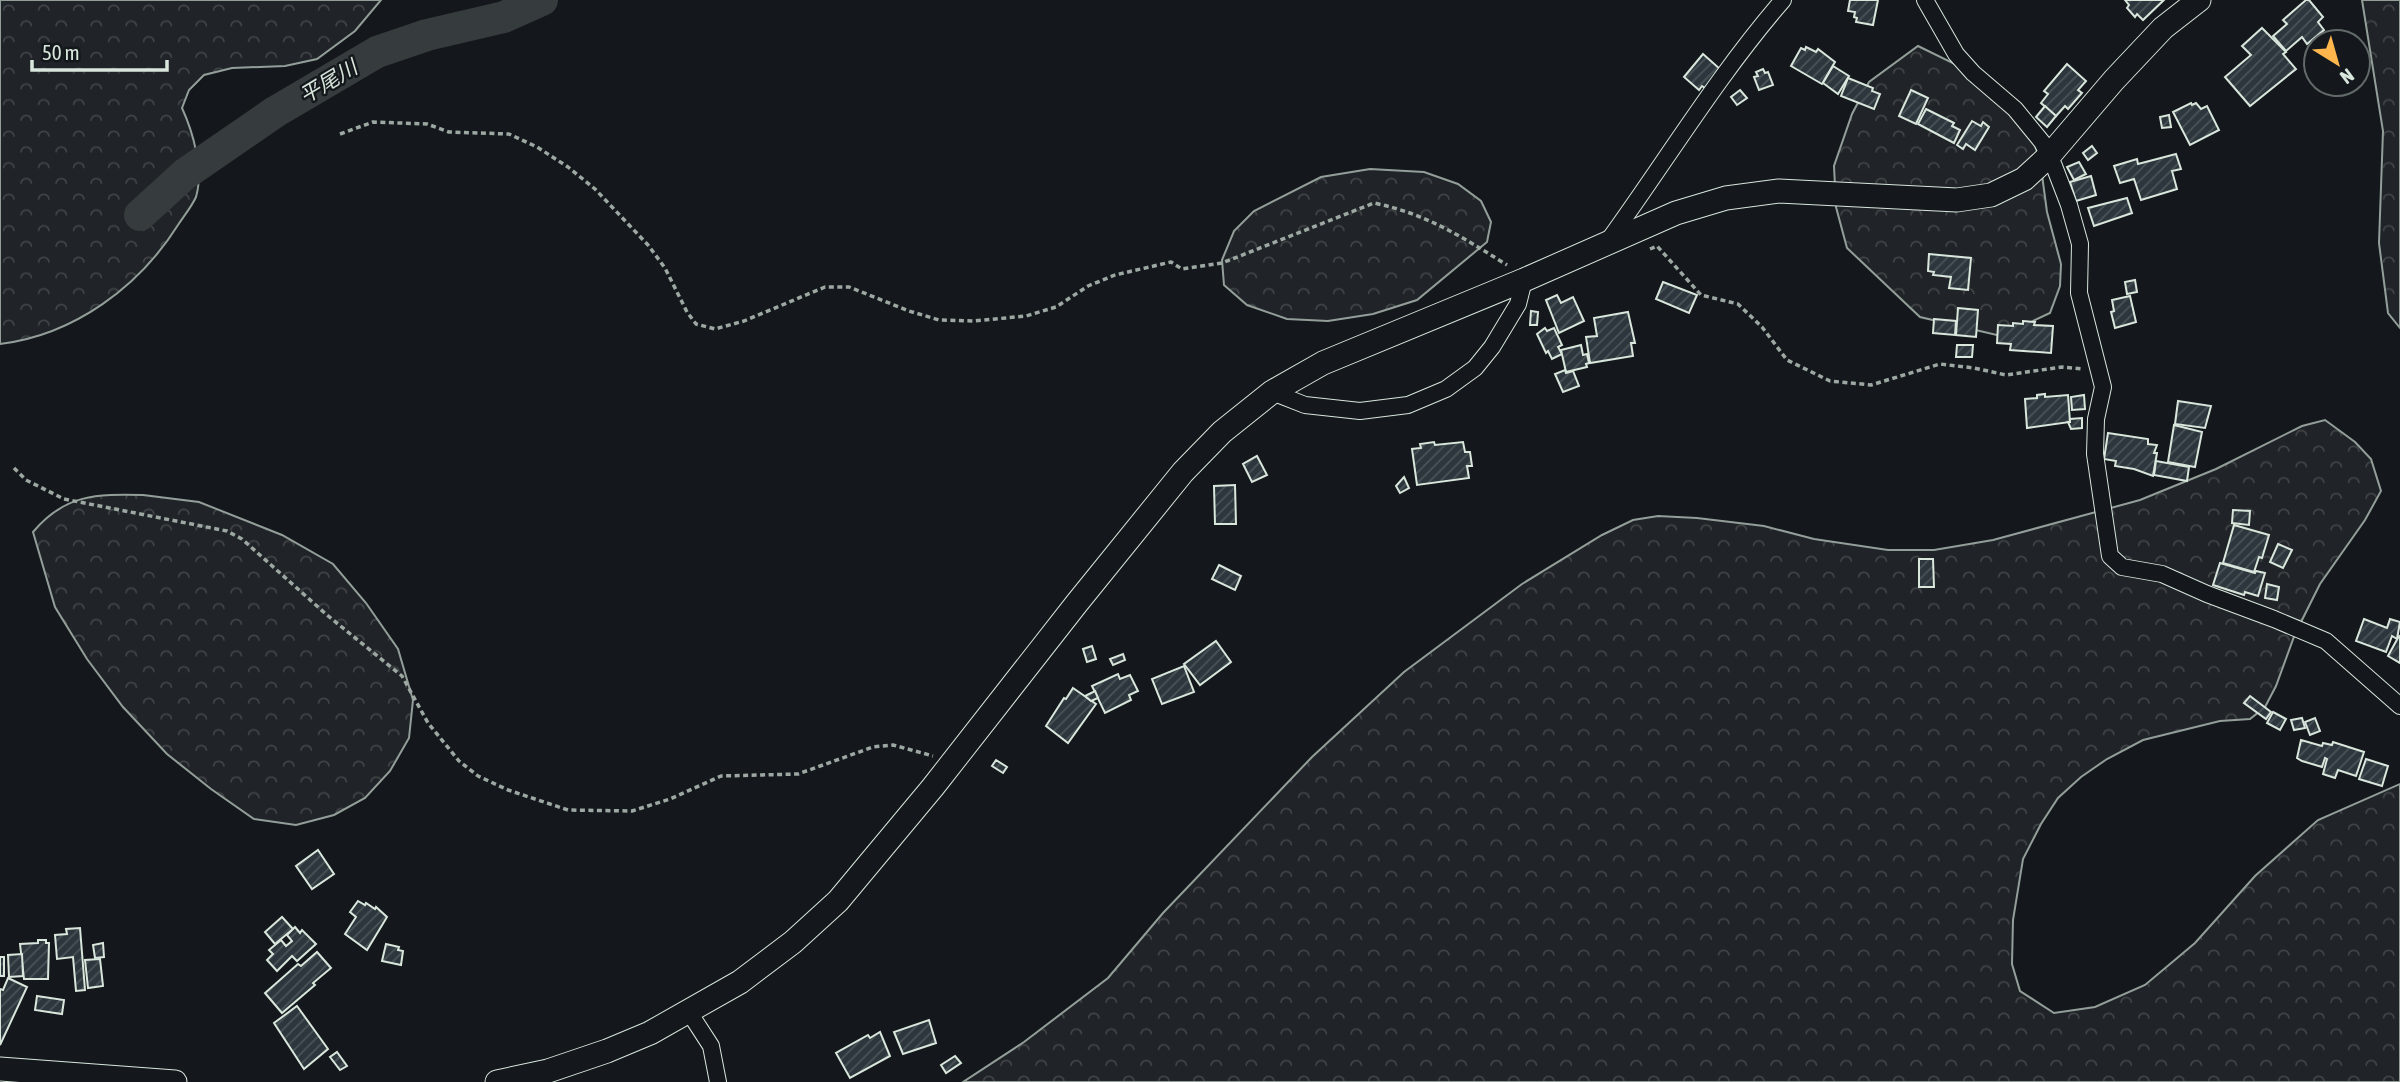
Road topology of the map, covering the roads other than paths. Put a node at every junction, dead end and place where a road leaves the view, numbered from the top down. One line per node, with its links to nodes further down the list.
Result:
1 (1783, 0): 5 (street)
2 (1925, 0): 4 (street)
3 (2199, 0): 4 (street)
4 (2049, 156): 5 (street); 8 (street)
5 (1605, 245): 6 (street)
6 (1524, 280): 7 (street); 7 (street)
7 (1272, 392): 9 (street)
8 (2400, 706)
9 (689, 1012): 12 (street); 13 (street)
10 (0, 1069): 11 (street)
11 (174, 1082)
12 (497, 1082)
13 (718, 1082)

